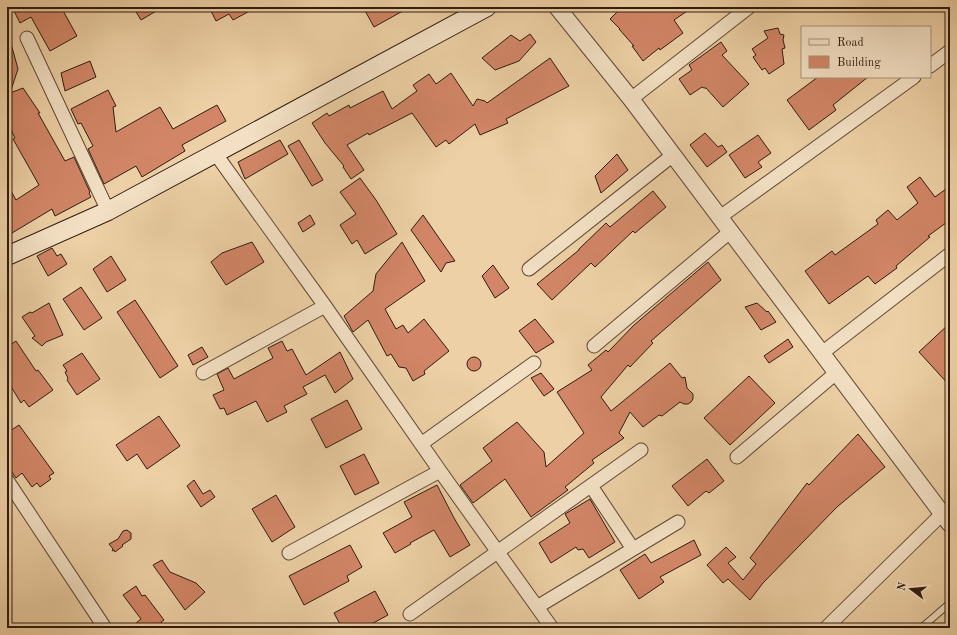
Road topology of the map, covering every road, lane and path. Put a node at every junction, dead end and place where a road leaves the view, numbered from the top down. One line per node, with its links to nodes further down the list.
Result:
1 (487, 7): 9 (main road)
2 (557, 7): 8 (street)
3 (749, 7): 8 (street)
4 (27, 38): 11 (street)
5 (950, 51): 6 (street)
6 (931, 65)
7 (913, 78): 12 (street)
8 (631, 99): 10 (street)
9 (215, 153): 11 (main road); 17 (street)
10 (673, 155): 12 (street); 16 (street)
11 (108, 211): 15 (main road)
12 (720, 217): 13 (street)
13 (731, 231): 18 (street); 19 (street)
14 (950, 254): 19 (street)
15 (7, 256)
16 (528, 269)
17 (325, 306): 21 (street); 23 (street)
18 (594, 346)
19 (822, 353): 22 (street)
20 (534, 363): 23 (street)
21 (203, 373)
22 (836, 373): 25 (street); 29 (street)
23 (421, 444): 26 (street)
24 (641, 450): 28 (street)
25 (737, 458)
26 (440, 471): 32 (street); 33 (street)
27 (7, 480): 37 (street)
28 (590, 486): 31 (street); 32 (street)
29 (947, 518): 39 (street)
30 (678, 522): 31 (street)
31 (632, 550): 35 (street)
32 (497, 552): 35 (street); 36 (street)
33 (289, 553)
34 (950, 603): 40 (lane)
35 (537, 607): 38 (street)
36 (410, 614)
37 (105, 628)
38 (552, 628)
39 (826, 628)
40 (921, 628)

